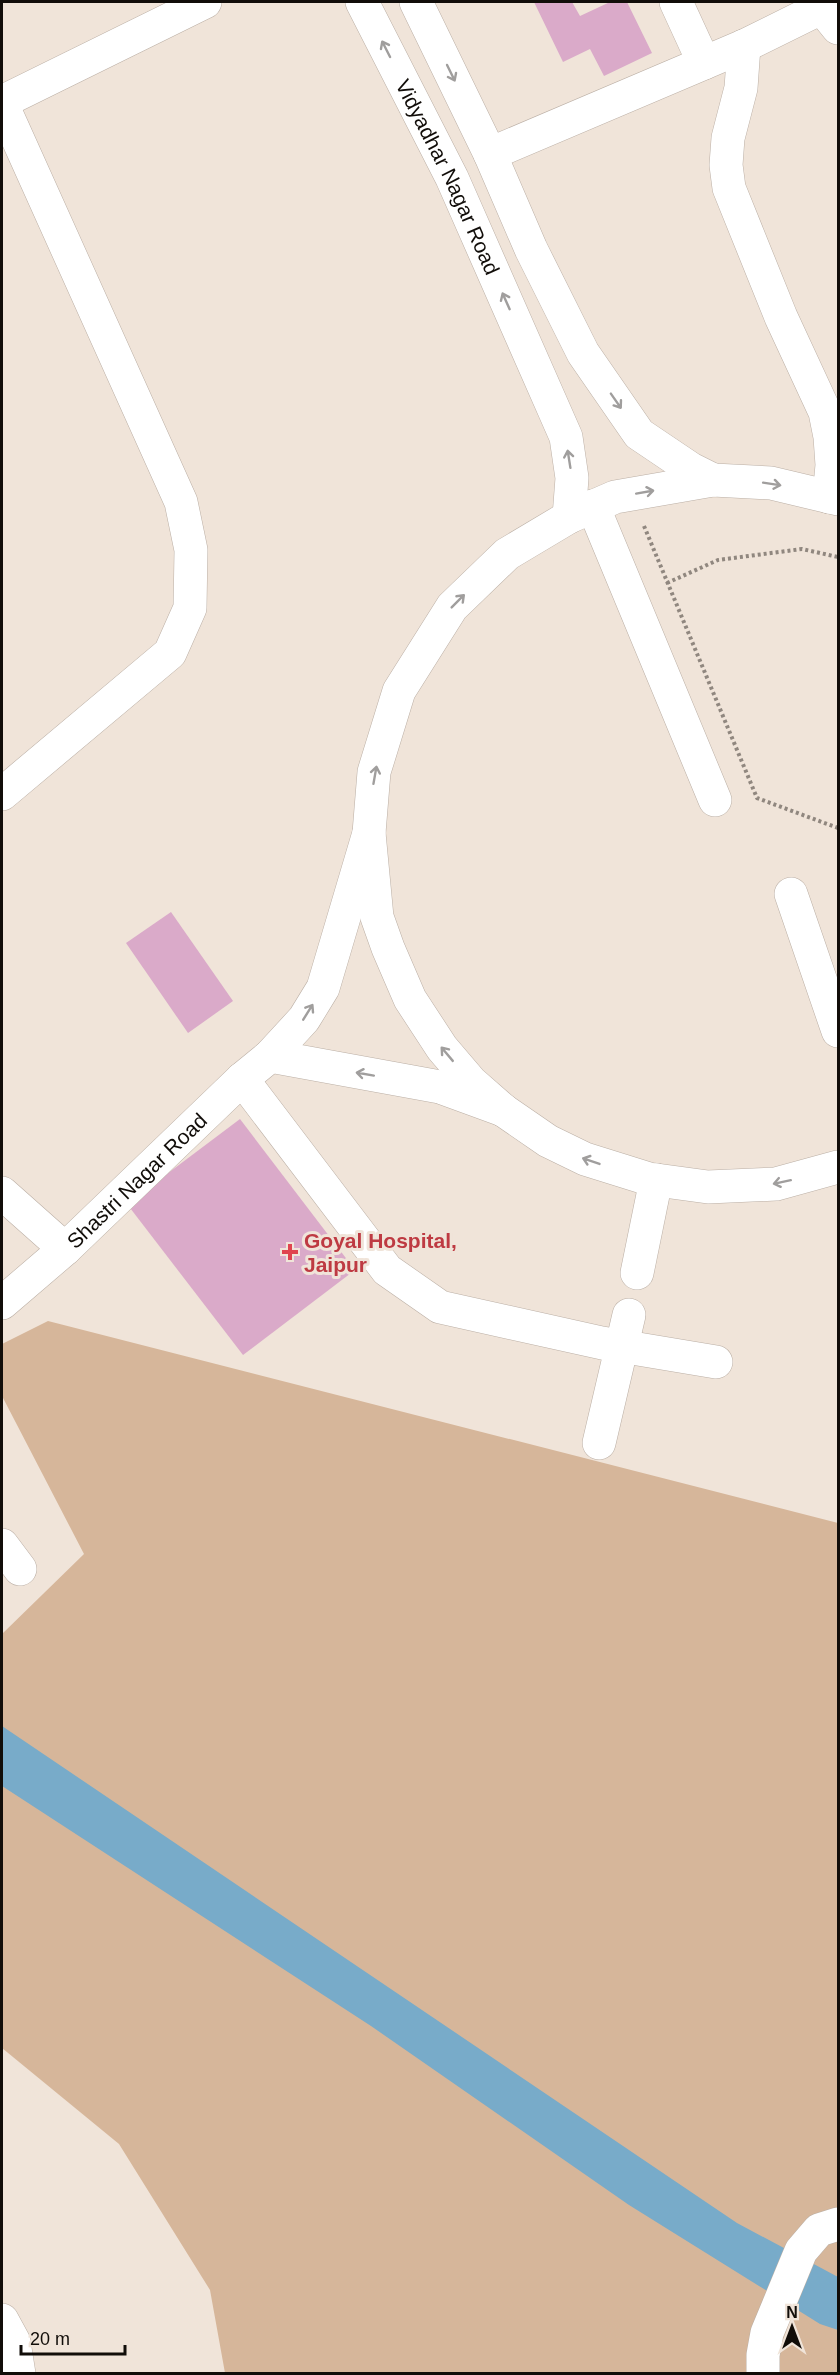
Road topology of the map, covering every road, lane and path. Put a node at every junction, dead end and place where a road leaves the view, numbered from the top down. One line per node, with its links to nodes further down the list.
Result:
1 (205, 2): 8 (street)
2 (362, 2): 13 (street, Vidyadhar Nagar Road, one-way to 2)
3 (416, 2): 9 (street, one-way to 9)
4 (676, 2): 7 (street)
5 (831, 12): 6 (street)
6 (744, 46): 7 (street); 12 (street)
7 (704, 63): 9 (street)
8 (2, 103): 16 (street)
9 (490, 154): 10 (street, one-way to 10)
10 (713, 480): 11 (street, one-way to 10); 12 (street, one-way to 12)
11 (631, 494): 13 (street); 15 (path)
12 (834, 498)
13 (581, 512): 17 (street); 19 (street, one-way to 13)
14 (838, 557): 15 (path)
15 (668, 583): 18 (path)
16 (2, 794)
17 (715, 800)
18 (838, 828)
19 (369, 833): 22 (street, Shastri Nagar Road, one-way to 19); 24 (street, one-way to 19)
20 (791, 894): 21 (street)
21 (838, 1031)
22 (270, 1056): 23 (street, Shastri Nagar Road); 24 (street, one-way to 22)
23 (242, 1079): 28 (street, Shastri Nagar Road); 32 (street)
24 (502, 1110): 26 (street, one-way to 24)
25 (834, 1171): 26 (street, one-way to 26)
26 (656, 1180): 29 (street)
27 (2, 1193): 28 (street)
28 (65, 1249): 30 (street, Shastri Nagar Road)
29 (637, 1273)
30 (2, 1303)
31 (629, 1315): 32 (street)
32 (622, 1347): 33 (street); 34 (street)
33 (716, 1362)
34 (598, 1443)
35 (838, 2224): 38 (street)
36 (2, 2320): 37 (street)
37 (19, 2373)
38 (763, 2373)

